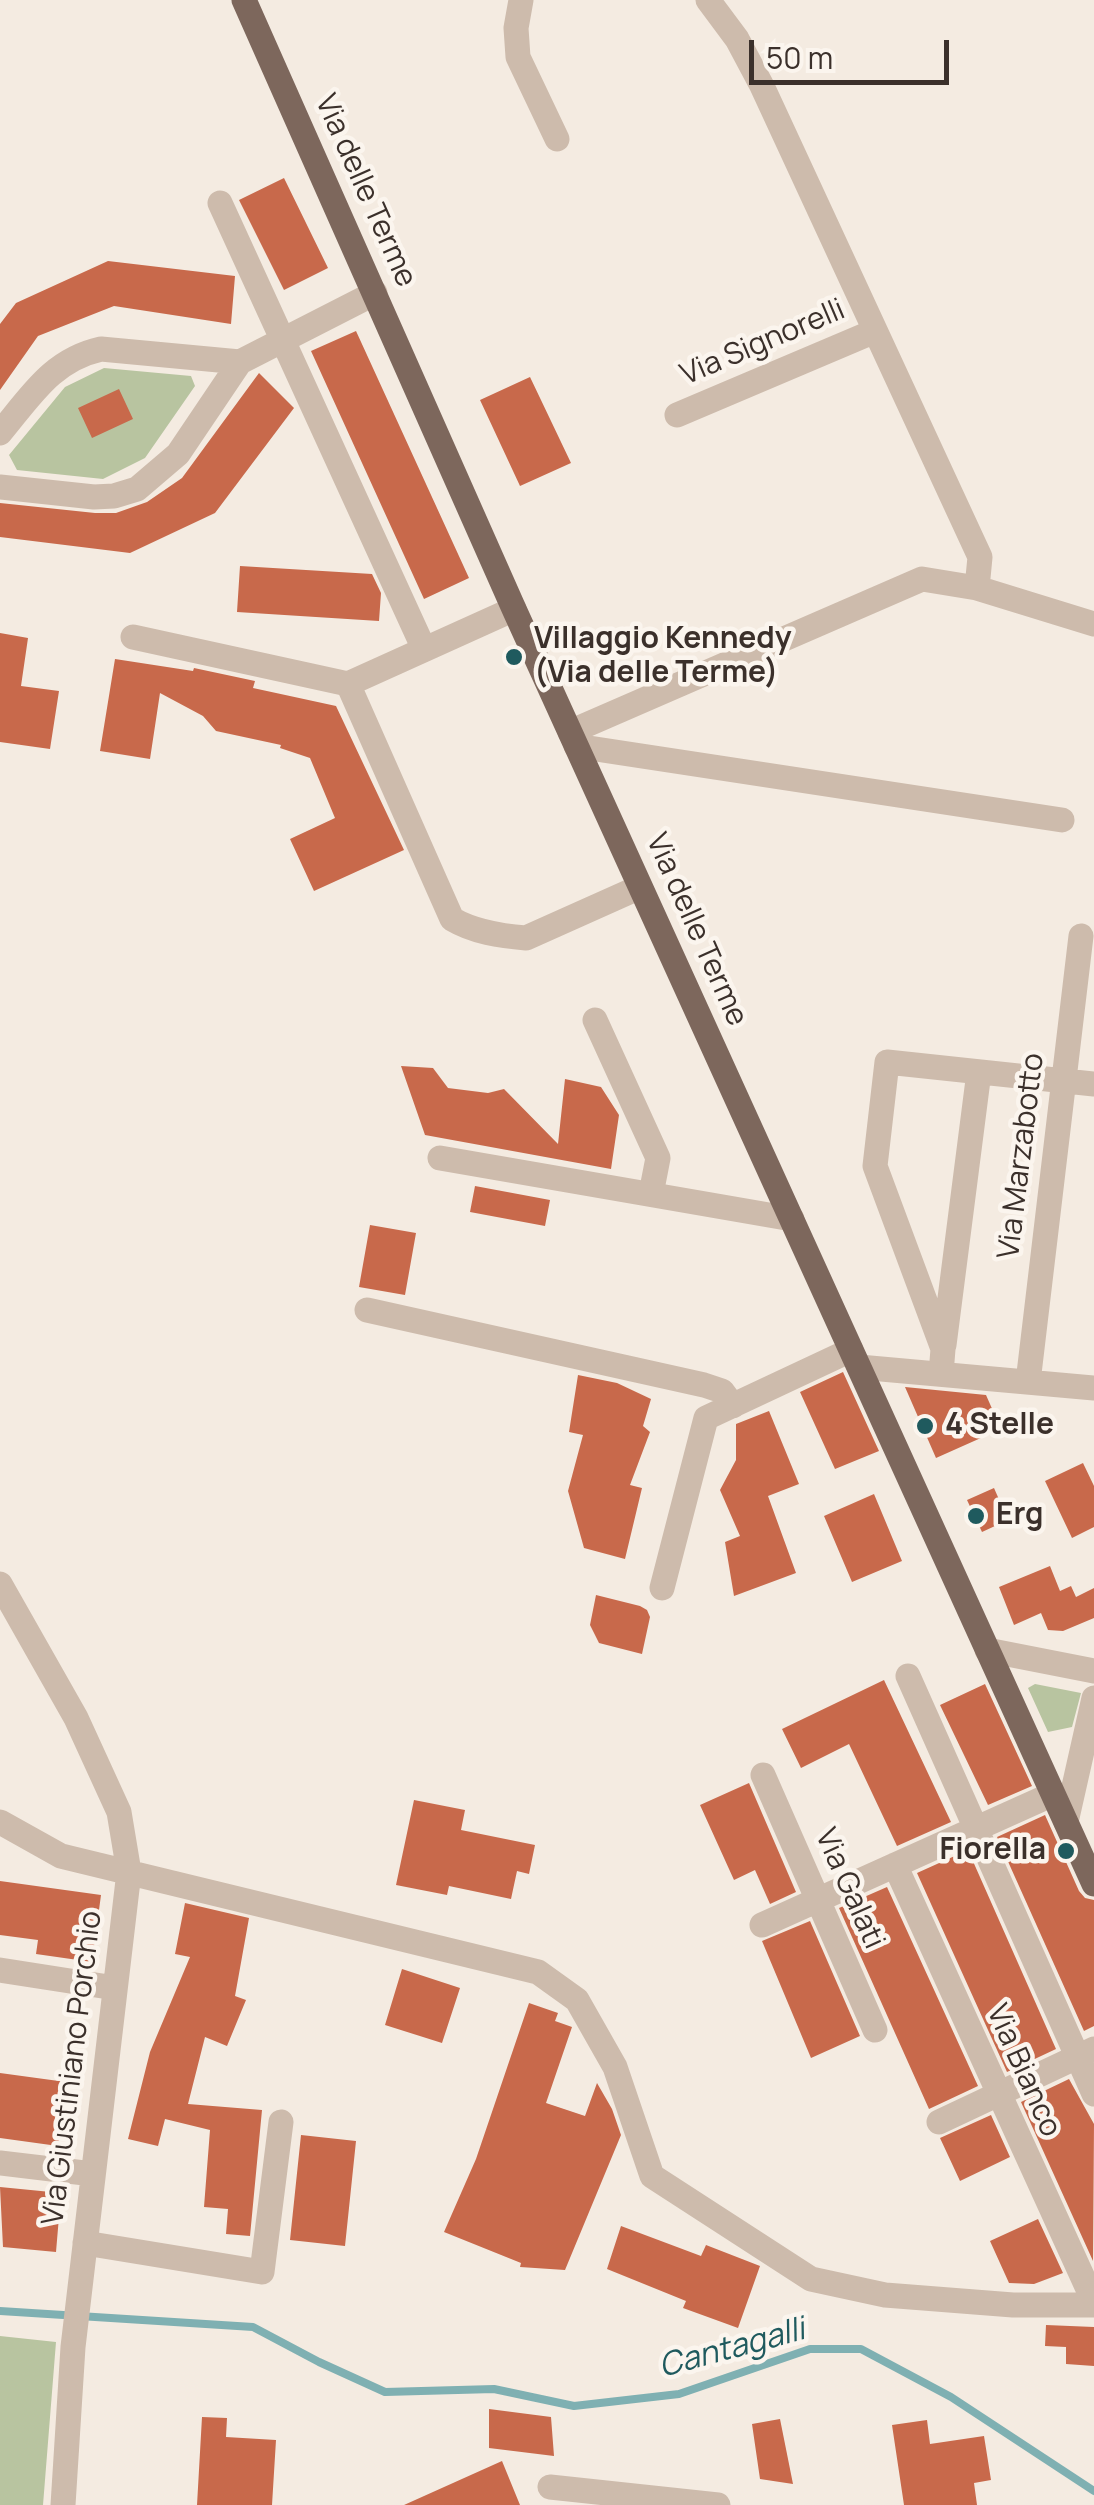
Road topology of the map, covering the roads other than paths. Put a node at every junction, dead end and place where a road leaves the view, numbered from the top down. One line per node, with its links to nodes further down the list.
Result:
1 (244, 0): 6 (main road, Via delle Terme)
2 (521, 0): 4 (street)
3 (708, 0): 7 (street)
4 (557, 139)
5 (220, 203): 8 (street)
6 (375, 293): 8 (street); 14 (main road, Via delle Terme)
7 (875, 331): 10 (street, Via Signorelli); 13 (street)
8 (283, 341): 9 (street); 17 (street)
9 (240, 362): 11 (street); 12 (street)
10 (677, 415)
11 (0, 433)
12 (0, 486)
13 (978, 588): 15 (street); 19 (street)
14 (514, 609): 17 (street); 19 (main road, Via delle Terme)
15 (1094, 624)
16 (134, 637): 18 (street)
17 (424, 649): 18 (street)
18 (348, 684): 21 (street)
19 (573, 739): 20 (street); 21 (main road, Via delle Terme)
20 (1062, 820)
21 (640, 887): 29 (main road, Via delle Terme)
22 (1081, 936): 25 (street, Via Marzabotto)
23 (595, 1020): 28 (street)
24 (979, 1072): 25 (street); 32 (street); 32 (street)
25 (1064, 1081): 26 (street); 33 (street, Via Marzabotto)
26 (1094, 1084)
27 (440, 1158): 28 (street)
28 (652, 1194): 29 (street)
29 (792, 1219): 31 (main road, Via delle Terme)
30 (367, 1310): 35 (street)
31 (855, 1359): 32 (street); 35 (street); 38 (main road, Via delle Terme)
32 (942, 1362): 33 (street)
33 (1028, 1382): 34 (street)
34 (1094, 1388)
35 (732, 1406): 37 (street)
36 (0, 1584): 49 (street, Via Giustiniano Porchio)
37 (662, 1588)
38 (988, 1650): 39 (street); 43 (main road, Via delle Terme)
39 (1094, 1670)
40 (908, 1676): 46 (street)
41 (1094, 1698): 45 (street)
42 (764, 1775): 51 (street, Via Galati)
43 (1053, 1794): 45 (main road, Via delle Terme); 46 (street)
44 (0, 1822): 49 (street)
45 (1066, 1822): 47 (main road, Via delle Terme)
46 (976, 1829): 48 (street); 56 (street)
47 (1086, 1851): 50 (main road, Via delle Terme)
48 (895, 1865): 51 (street); 57 (street, Via Bianco)
49 (129, 1872): 54 (street, Via Giustiniano Porchio); 64 (street)
50 (1094, 1884)
51 (818, 1900): 52 (street); 55 (street, Via Galati)
52 (762, 1925)
53 (0, 1970): 54 (street)
54 (115, 1988): 62 (street, Via Giustiniano Porchio)
55 (875, 2030)
56 (1086, 2053): 57 (street); 58 (street)
57 (997, 2094): 60 (street); 64 (street, Via Bianco)
58 (1094, 2094)
59 (280, 2122): 63 (street)
60 (939, 2122)
61 (0, 2163): 62 (street)
62 (93, 2174): 63 (street, Via Giustiniano Porchio)
63 (85, 2243): 67 (street, Via Giustiniano Porchio)
64 (1094, 2304)
65 (550, 2487): 66 (street)
66 (620, 2500): 68 (street)
67 (64, 2505)
68 (713, 2505)

